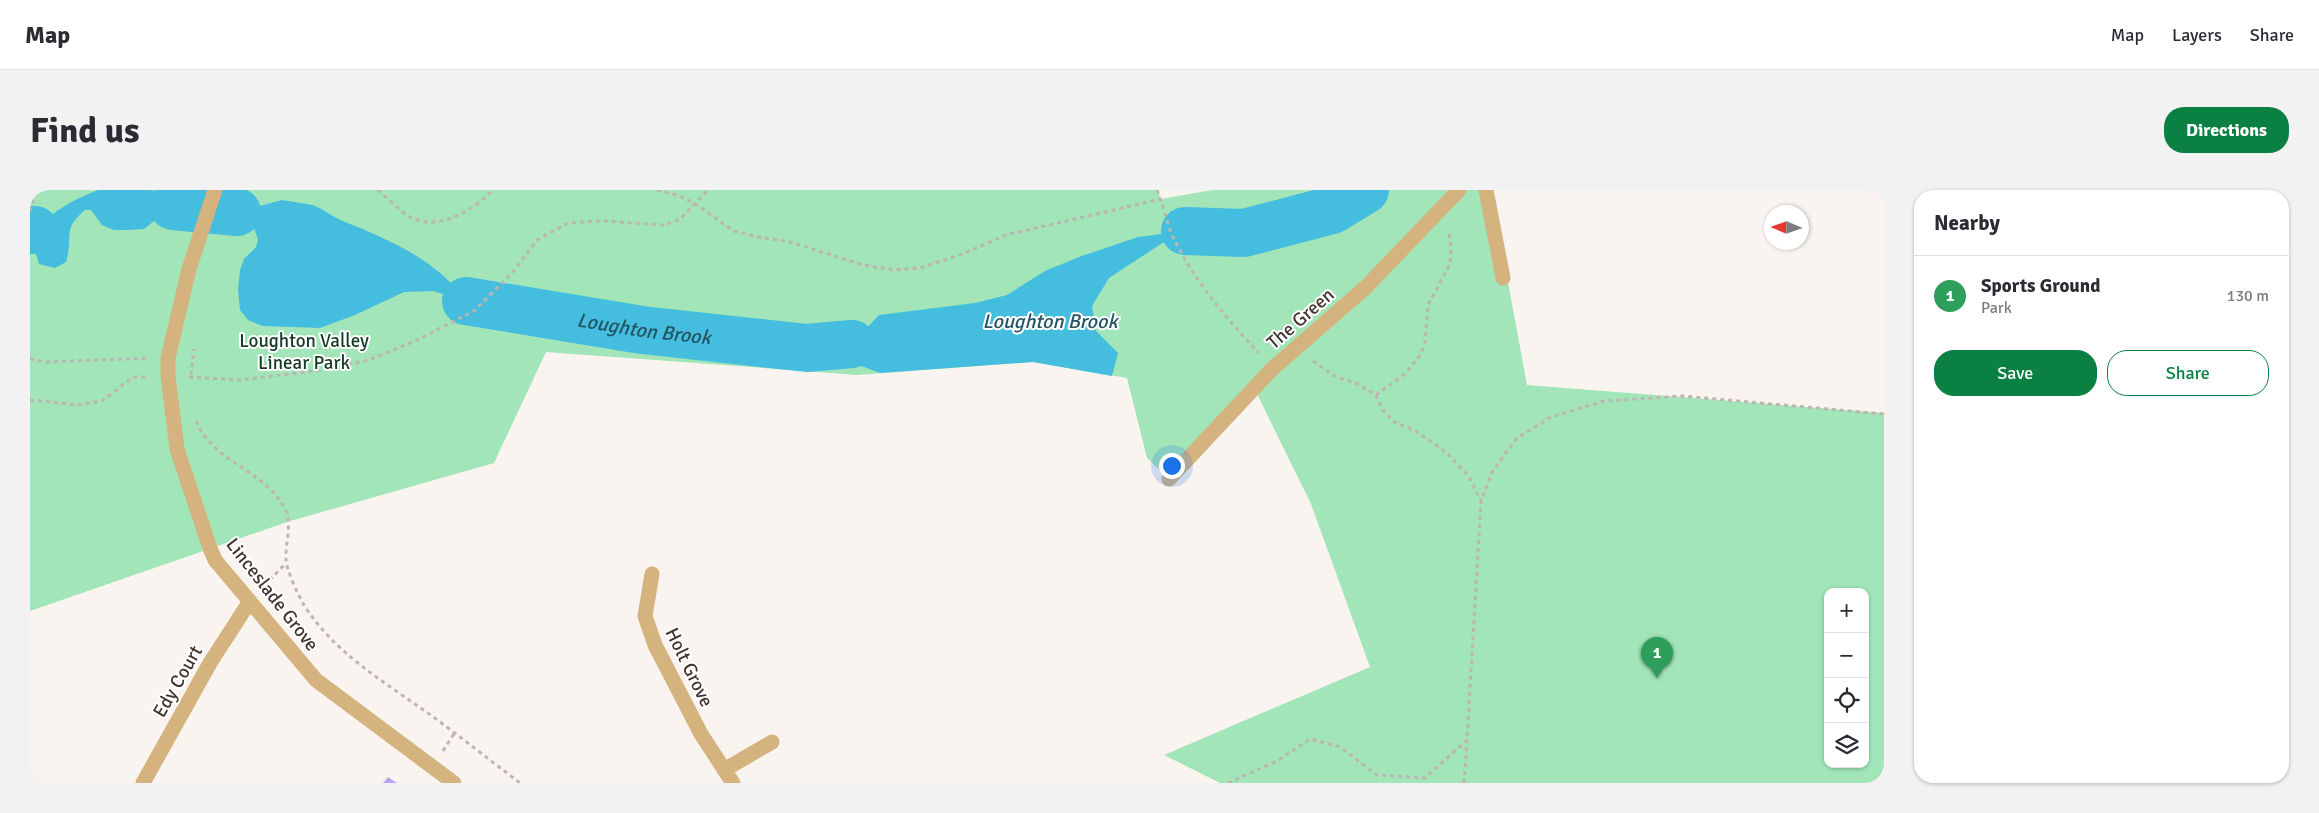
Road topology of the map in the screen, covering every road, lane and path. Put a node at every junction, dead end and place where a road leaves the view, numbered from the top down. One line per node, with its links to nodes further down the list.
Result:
1 (36, 190): 14 (path)
2 (215, 190): 18 (street, Linceslade Grove)
3 (378, 190): 4 (path)
4 (493, 190)
5 (657, 190): 11 (path)
6 (678, 190): 11 (path)
7 (708, 190): 13 (path)
8 (1157, 190): 12 (path)
9 (1459, 190): 15 (street, The Green)
10 (1486, 190): 16 (street)
11 (677, 194): 13 (path)
12 (1161, 199): 13 (path); 21 (path)
13 (694, 203): 23 (path)
14 (30, 211)
15 (1439, 211): 17 (street, The Green); 25 (path)
16 (1503, 278)
17 (1298, 347): 21 (street, The Green); 25 (path)
18 (168, 358): 19 (path); 22 (street, Linceslade Grove)
19 (30, 359)
20 (192, 361): 23 (path)
21 (1273, 368): 29 (street, The Green)
22 (168, 376): 23 (path); 26 (path); 33 (street, Linceslade Grove)
23 (191, 378): 24 (path)
24 (191, 386)
25 (1376, 395): 30 (path)
26 (30, 400)
27 (193, 414): 31 (path)
28 (1884, 414): 30 (path)
29 (1169, 479)
30 (1482, 501): 34 (path)
31 (286, 562): 33 (path); 39 (path)
32 (652, 574): 36 (street, Holt Grove)
33 (250, 601): 37 (street, Edy Court); 38 (street, Linceslade Grove)
34 (1467, 740): 41 (path); 42 (path)
35 (772, 742): 36 (street)
36 (724, 770): 40 (street, Holt Grove)
37 (143, 783)
38 (454, 783)
39 (520, 783)
40 (732, 783)
41 (1228, 783)
42 (1464, 783)

